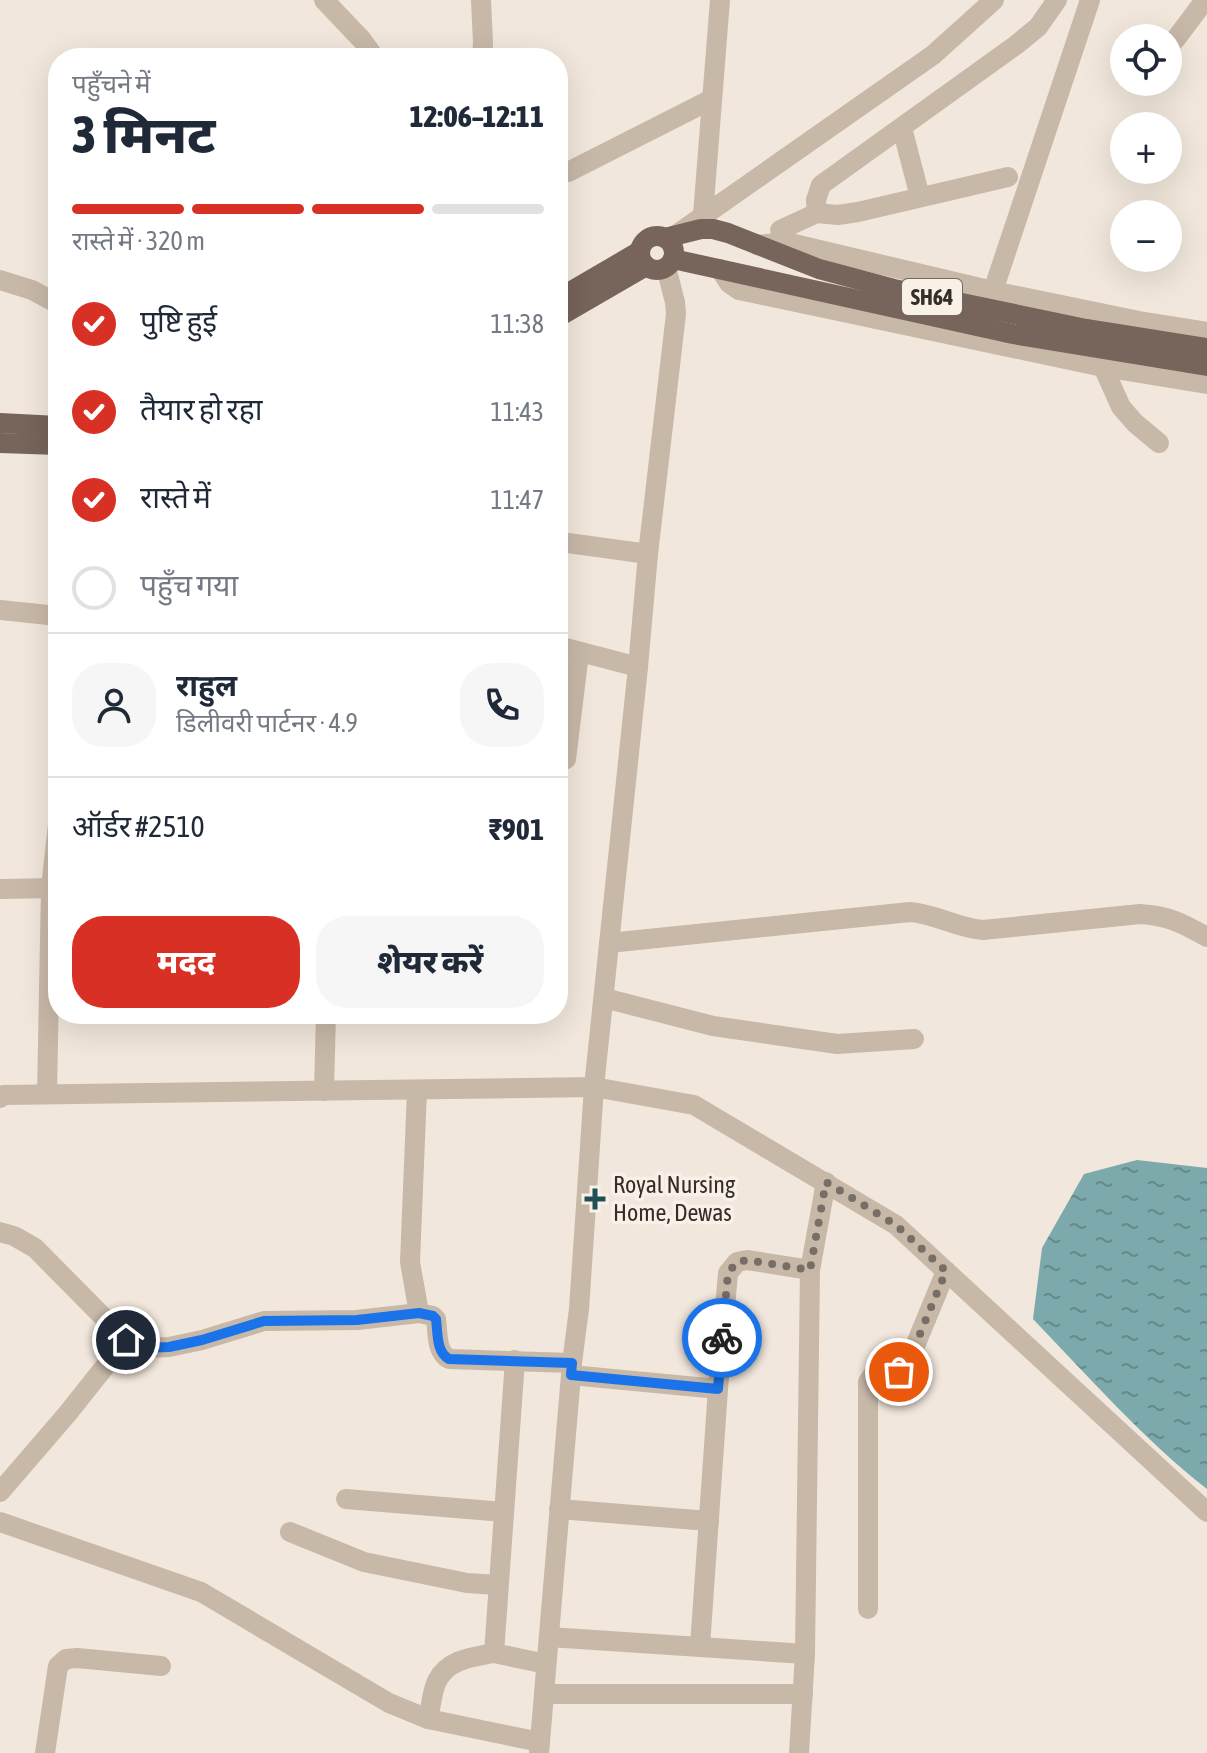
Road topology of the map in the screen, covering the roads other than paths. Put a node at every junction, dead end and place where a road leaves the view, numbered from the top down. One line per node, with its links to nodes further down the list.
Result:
1 (324, 0): 9 (street)
2 (481, 0): 10 (street)
3 (720, 0): 11 (street)
4 (994, 0): 17 (street)
5 (1057, 0): 12 (street)
6 (1205, 0): 8 (street)
7 (1086, 2): 24 (street)
8 (1182, 31)
9 (368, 48)
10 (482, 48)
11 (712, 99): 13 (street); 17 (street)
12 (902, 128): 15 (street); 16 (street)
13 (568, 172)
14 (1008, 177): 15 (street)
15 (920, 197): 16 (street)
16 (817, 213): 18 (street)
17 (703, 215): 19 (street)
18 (780, 230)
19 (670, 236): 20 (main road, SH64); 24 (main road, SH64)
20 (656, 261): 22 (main road, SH64); 25 (main road, SH64); 28 (main road, SH64); 37 (street)
21 (0, 280): 23 (street)
22 (568, 295)
23 (48, 299)
24 (990, 300): 26 (street); 27 (main road, SH64)
25 (568, 311)
26 (1207, 332)
27 (1207, 348)
28 (1099, 358): 29 (main road, SH64); 30 (street); 34 (street)
29 (1207, 366)
30 (1207, 384)
31 (0, 423): 32 (main road)
32 (48, 425)
33 (0, 443): 35 (main road)
34 (1159, 443)
35 (48, 445)
36 (568, 543): 37 (street)
37 (648, 554): 42 (street)
38 (0, 610): 39 (street)
39 (48, 615)
40 (568, 649): 41 (street)
41 (579, 653): 42 (street); 43 (street)
42 (638, 667): 47 (street)
43 (568, 743)
44 (48, 888): 45 (street)
45 (0, 889)
46 (1207, 937): 47 (street)
47 (609, 943): 48 (street)
48 (604, 998): 51 (street); 52 (street)
49 (49, 1024): 55 (street)
50 (326, 1024): 54 (street)
51 (914, 1039)
52 (594, 1087): 53 (street); 57 (street); 64 (street)
53 (417, 1090): 54 (street); 61 (street)
54 (324, 1091): 55 (street)
55 (47, 1094): 56 (street)
56 (1, 1095)
57 (826, 1182): 59 (street); 60 (street)
58 (0, 1232): 62 (street)
59 (810, 1270): 65 (street); 79 (street)
60 (946, 1271): 70 (street); 75 (street)
61 (419, 1313): 62 (street); 63 (street)
62 (126, 1340): 66 (street)
63 (515, 1360): 64 (street); 69 (street)
64 (571, 1369): 65 (street); 68 (street)
65 (718, 1389): 71 (street)
66 (0, 1492)
67 (346, 1499): 69 (street)
68 (559, 1509): 71 (street); 76 (street)
69 (504, 1512): 74 (street)
70 (1207, 1512)
71 (709, 1521): 77 (street)
72 (0, 1522): 84 (street)
73 (290, 1532): 74 (street)
74 (498, 1585): 78 (street)
75 (868, 1609)
76 (549, 1637): 77 (street); 80 (street)
77 (700, 1646): 79 (street)
78 (494, 1653): 80 (street); 84 (street)
79 (805, 1654): 83 (street)
80 (546, 1664): 82 (street)
81 (161, 1666): 86 (street)
82 (544, 1694): 83 (street); 85 (street)
83 (803, 1694): 87 (street)
84 (428, 1719): 85 (street)
85 (539, 1747)
86 (45, 1753)
87 (799, 1753)

